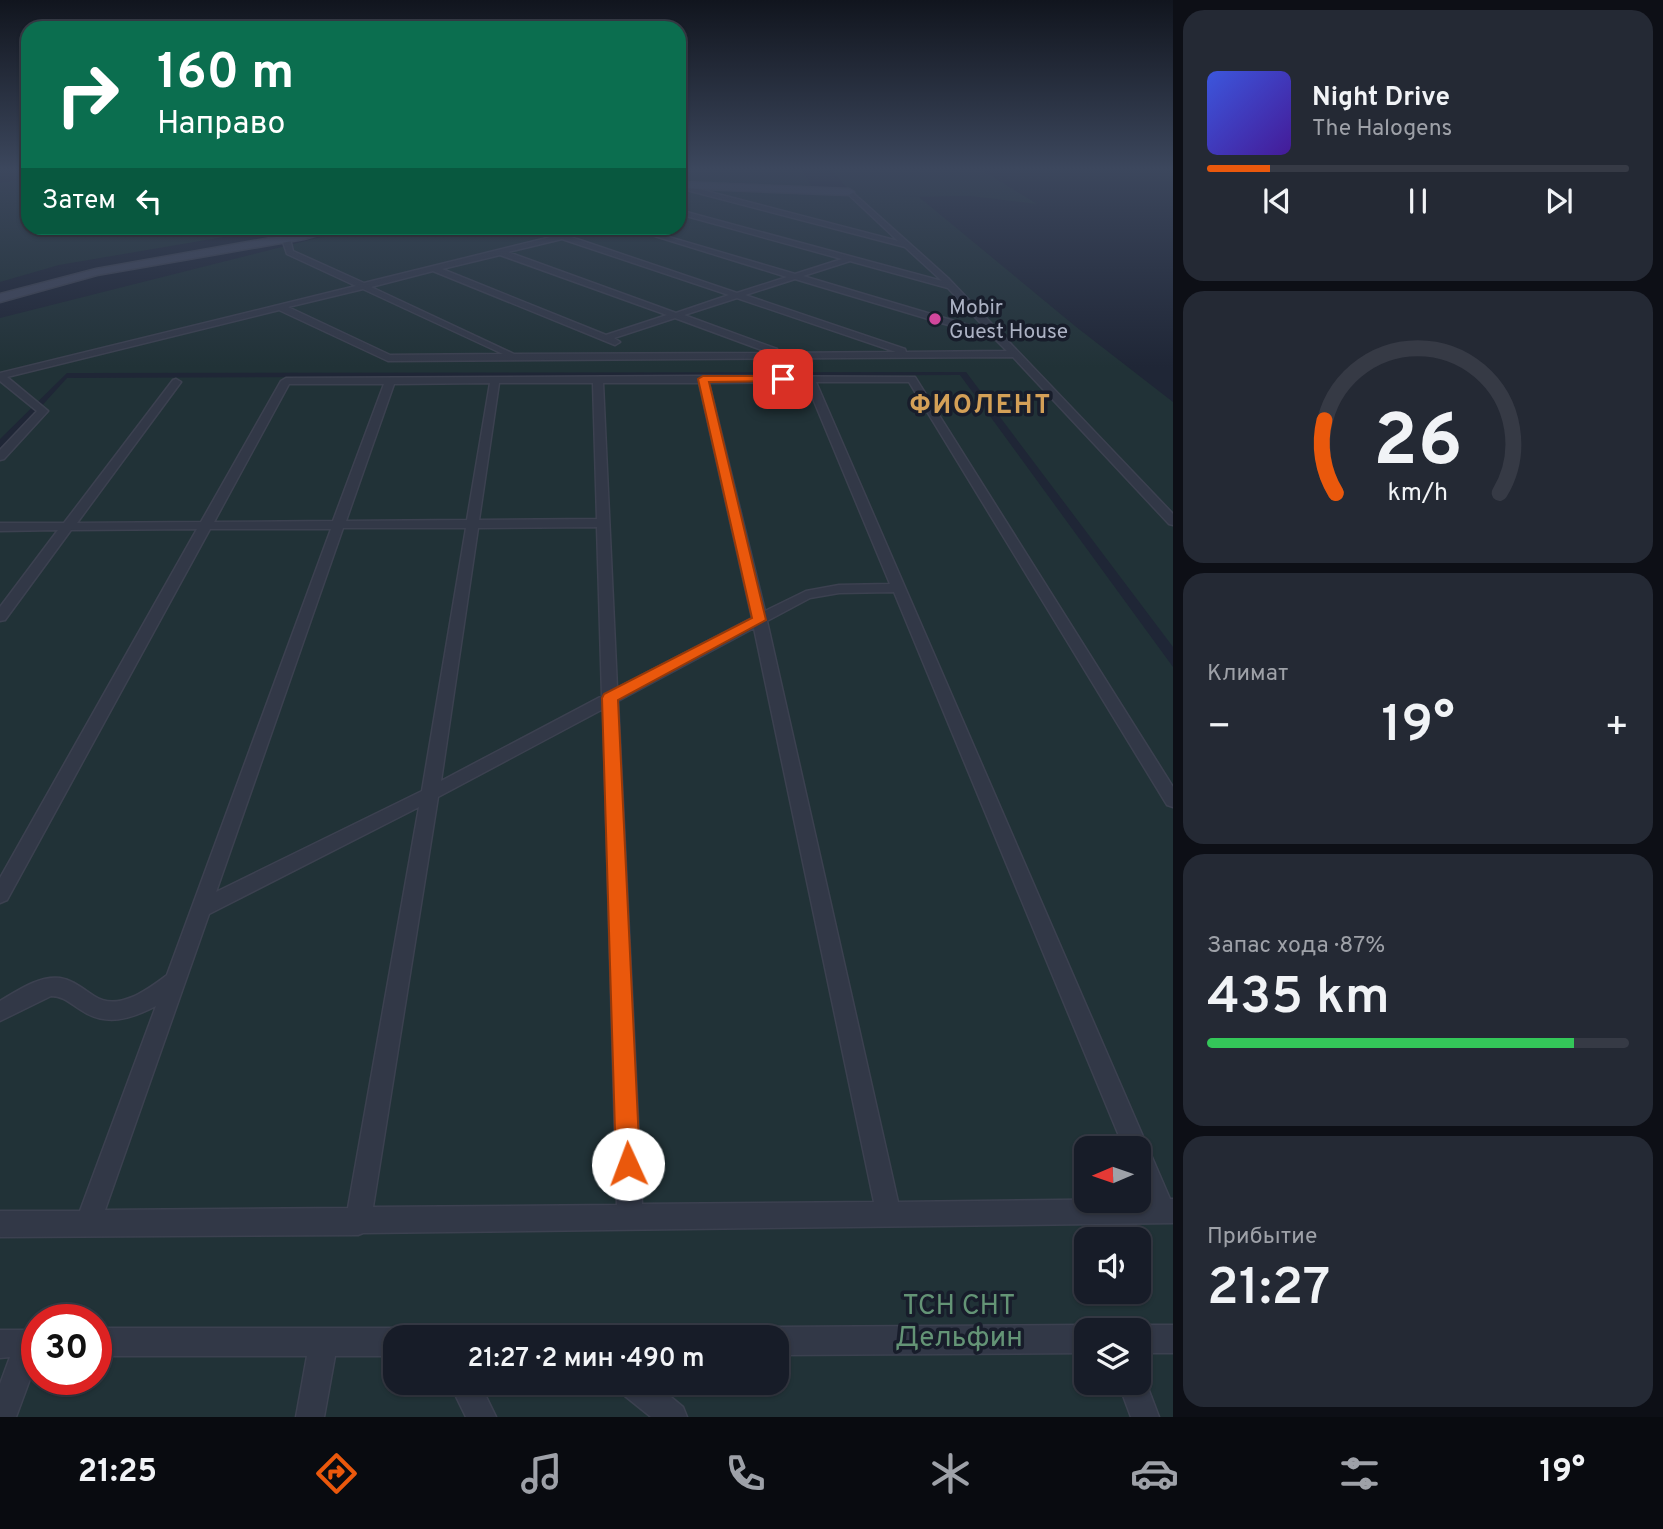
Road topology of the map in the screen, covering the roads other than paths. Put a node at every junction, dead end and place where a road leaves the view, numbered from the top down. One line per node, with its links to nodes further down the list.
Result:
1 (304, 235): 8 (main road)
2 (567, 235): 7 (street)
3 (656, 235): 13 (street)
4 (766, 235): 11 (street)
5 (865, 235): 9 (street)
6 (895, 235): 9 (street)
7 (563, 236): 10 (street); 16 (street)
8 (286, 239): 14 (street); 17 (main road)
9 (907, 246): 15 (street)
10 (500, 252): 12 (street); 19 (street)
11 (849, 259): 13 (street); 15 (street)
12 (435, 269): 14 (street); 21 (street)
13 (797, 276): 16 (street); 20 (street)
14 (363, 286): 18 (street); 26 (street)
15 (952, 287): 20 (street)
16 (738, 295): 19 (street); 25 (street)
17 (0, 298)
18 (280, 307): 26 (street); 27 (street)
19 (676, 315): 21 (street); 24 (street)
20 (998, 336): 22 (street)
21 (606, 338): 23 (street)
22 (1015, 354): 25 (street); 35 (street)
23 (650, 355): 24 (street); 26 (street)
24 (786, 355): 25 (street)
25 (914, 355)
26 (516, 357)
27 (0, 376): 34 (street)
28 (703, 379): 29 (street); 32 (street); 44 (street)
29 (810, 379): 42 (street); 47 (street)
30 (390, 380): 31 (street); 38 (street); 39 (street)
31 (495, 380): 32 (street); 37 (street)
32 (598, 380): 36 (street)
33 (176, 382): 41 (street)
34 (0, 457)
35 (1173, 521)
36 (603, 523): 37 (street); 45 (street)
37 (472, 524): 38 (street); 46 (street)
38 (339, 525): 39 (street); 49 (street)
39 (205, 526): 41 (street); 48 (street)
40 (0, 527): 41 (street)
41 (66, 527): 43 (street)
42 (898, 588): 44 (street); 52 (street)
43 (0, 617)
44 (759, 620): 45 (street); 55 (street)
45 (610, 698): 46 (street); 56 (street)
46 (430, 794): 49 (street); 57 (street)
47 (1173, 801)
48 (0, 895)
49 (202, 908): 50 (street)
50 (175, 981): 51 (street); 59 (street)
51 (0, 1012)
52 (1131, 1136)
53 (1152, 1181): 54 (street)
54 (1168, 1211): 55 (street)
55 (889, 1215): 56 (street)
56 (630, 1219): 57 (street)
57 (358, 1222): 59 (street)
58 (0, 1224): 59 (street)
59 (88, 1224)
60 (1074, 1339): 63 (street)
61 (1151, 1339): 62 (street)
62 (1173, 1339)
63 (789, 1341)
64 (112, 1342): 67 (street)
65 (383, 1342): 67 (street)
66 (21, 1343): 68 (street)
67 (323, 1343): 74 (street)
68 (0, 1344)
69 (21, 1372): 73 (street)
70 (470, 1395): 75 (street)
71 (646, 1395): 76 (street)
72 (1137, 1395): 77 (street)
73 (2, 1417)
74 (310, 1417)
75 (482, 1417)
76 (673, 1417)
77 (1145, 1417)

